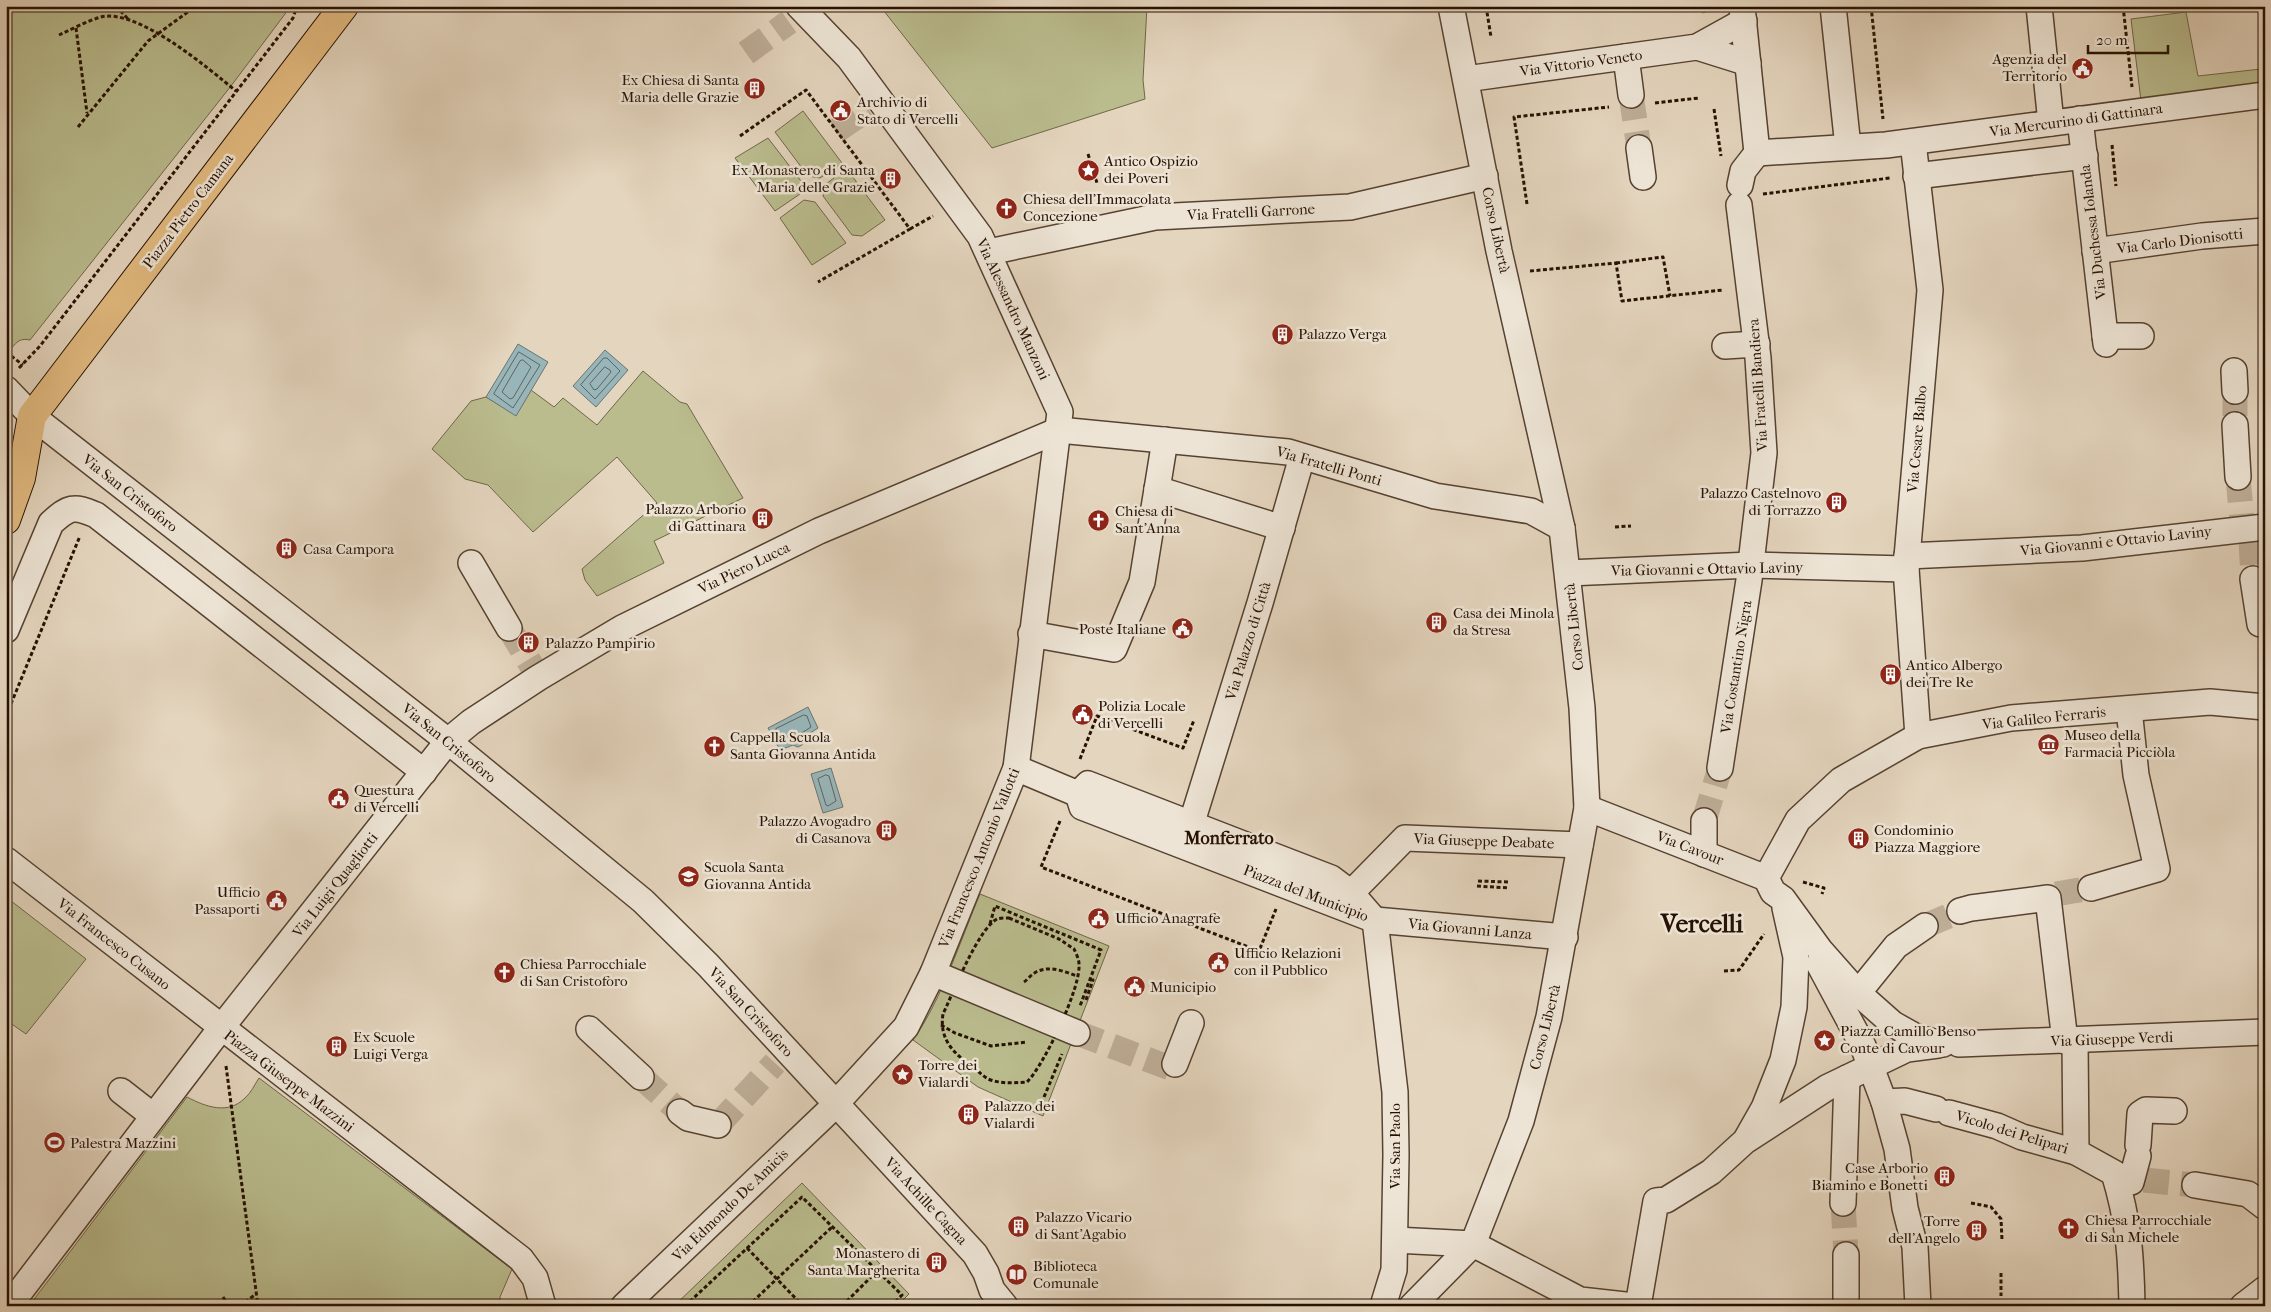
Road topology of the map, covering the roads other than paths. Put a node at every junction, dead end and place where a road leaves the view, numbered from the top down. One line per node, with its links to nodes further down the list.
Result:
1 (344, 6): 30 (main road, Piazza Pietro Camana)
2 (1451, 6): 10 (street, Corso Libertà)
3 (1833, 6): 16 (street)
4 (2039, 6): 14 (street)
5 (797, 12): 25 (street, Via Alessandro Manzoni)
6 (1743, 14): 7 (street, Via Vittorio Veneto); 9 (street)
7 (1697, 47): 8 (street, Via Vittorio Veneto); 9 (street, Via Vittorio Veneto)
8 (1626, 57): 10 (street, Via Vittorio Veneto); 12 (street)
9 (1748, 63): 18 (street)
10 (1466, 79): 20 (street, Corso Libertà)
11 (2265, 95): 13 (street, Via Mercurino di Gattinara)
12 (1632, 102)
13 (2080, 119): 14 (street, Via Mercurino di Gattinara); 19 (street, Via Duchessa Iolanda)
14 (2051, 123): 15 (street, Via Mercurino di Gattinara)
15 (1913, 142): 16 (street, Via Mercurino di Gattinara); 21 (street, Via Cesare Balbo)
16 (1848, 147): 18 (street, Via Mercurino di Gattinara)
17 (1639, 148): 22 (street)
18 (1757, 153): 27 (street, Via Fratelli Bandiera)
19 (2084, 156): 21 (street); 24 (street, Via Duchessa Iolanda)
20 (1484, 176): 25 (street, Via Fratelli Garrone); 39 (street, Corso Libertà)
21 (1916, 176): 41 (street, Via Cesare Balbo)
22 (1643, 177)
23 (2265, 231): 24 (street, Via Carlo Dionisotti)
24 (2095, 251): 26 (street, Via Duchessa Iolanda)
25 (989, 252): 32 (street, Via Alessandro Manzoni)
26 (2141, 336)
27 (1757, 344): 28 (street); 43 (street, Via Fratelli Bandiera)
28 (1725, 346)
29 (12, 379): 30 (street, Via San Cristoforo)
30 (32, 416): 37 (main road); 53 (street, Via San Cristoforo)
31 (2235, 426): 35 (street)
32 (1059, 430): 33 (street, Via Fratelli Ponti); 49 (street, Via Francesco Antonio Vallotti); 53 (street, Via Piero Lucca)
33 (1165, 440): 34 (street, Via Fratelli Ponti); 36 (street)
34 (1302, 456): 38 (street, Via Palazzo di Città); 39 (street, Via Fratelli Ponti)
35 (2238, 477)
36 (1157, 489): 38 (street); 49 (street)
37 (6, 520)
38 (1282, 528): 60 (street, Via Palazzo di Città)
39 (1562, 528): 44 (street, Corso Libertà)
40 (2250, 529): 41 (street, Via Giovanni e Ottavio Laviny)
41 (1907, 562): 43 (street, Via Giovanni e Ottavio Laviny); 52 (street, Via Cesare Balbo)
42 (471, 563): 47 (street)
43 (1751, 565): 44 (street, Via Giovanni e Ottavio Laviny); 55 (street, Via Costantino Nigra)
44 (1568, 573): 58 (street, Corso Libertà)
45 (2253, 579): 46 (street)
46 (2260, 624)
47 (509, 628)
48 (6, 630): 56 (street)
49 (1031, 634): 54 (street, Via Francesco Antonio Vallotti)
50 (2265, 707): 51 (street, Via Galileo Ferraris)
51 (2129, 709): 52 (street, Via Galileo Ferraris); 65 (street)
52 (1918, 736): 64 (street, Via Galileo Ferraris)
53 (448, 742): 56 (street, Via Luigi Quagliotti); 87 (street, Via San Cristoforo)
54 (1016, 768): 57 (street, Piazza del Municipio); 72 (street, Via Francesco Antonio Vallotti)
55 (1720, 768)
56 (424, 772): 75 (street, Via Luigi Quagliotti)
57 (1078, 794): 60 (street, Piazza del Municipio); 69 (street, Piazza del Municipio)
58 (1587, 808): 61 (street, Corso Libertà); 62 (street, Via Cavour)
59 (1704, 821): 62 (street)
60 (1191, 825): 66 (street, Piazza del Municipio)
61 (1580, 845): 66 (street, Via Giuseppe Deabate); 71 (street, Corso Libertà)
62 (1704, 854): 64 (street, Via Cavour)
63 (6, 860): 75 (street, Via Francesco Cusano)
64 (1766, 878): 67 (street)
65 (2091, 888)
66 (1351, 893): 69 (street, Piazza del Municipio)
67 (1783, 898): 73 (street); 82 (street); 92 (street)
68 (1960, 911): 79 (street)
69 (1375, 920): 71 (street, Via Giovanni Lanza); 100 (street, Via San Paolo)
70 (1925, 926): 73 (street)
71 (1565, 937): 101 (street, Corso Libertà)
72 (933, 973): 77 (street); 87 (street, Via Francesco Antonio Vallotti)
73 (1858, 992): 82 (street)
74 (1191, 1023): 81 (street)
75 (221, 1028): 90 (street, Piazza Giuseppe Mazzini); 106 (street, Piazza Giuseppe Mazzini)
76 (589, 1029): 83 (street)
77 (1074, 1032)
78 (2265, 1032): 79 (street, Via Giuseppe Verdi)
79 (2070, 1041): 80 (street, Via Giuseppe Verdi); 93 (street)
80 (1960, 1044)
81 (1175, 1064)
82 (1871, 1066): 84 (street); 86 (street)
83 (641, 1077)
84 (1847, 1078): 92 (street); 98 (street)
85 (121, 1091): 90 (street)
86 (1884, 1102): 93 (street, Vicolo dei Pelipari); 114 (street)
87 (836, 1104): 107 (street, Via Edmondo De Amicis); 108 (street, Via Achille Cagna)
88 (2174, 1111): 94 (street)
89 (680, 1112): 91 (street)
90 (154, 1116): 105 (street, Piazza Giuseppe Mazzini)
91 (718, 1125)
92 (1746, 1141): 112 (street)
93 (2076, 1152): 94 (street, Vicolo dei Pelipari)
94 (2131, 1182): 115 (street)
95 (2265, 1182): 97 (street)
96 (2195, 1185): 99 (street)
97 (2265, 1192)
98 (1843, 1203)
99 (2265, 1207)
100 (1395, 1240): 101 (street); 109 (street, Via San Paolo)
101 (1472, 1244): 104 (street); 110 (street, Corso Libertà)
102 (1846, 1255): 113 (street)
103 (2265, 1290): 116 (street)
104 (1578, 1303): 111 (street)
105 (9, 1306)
106 (543, 1306)
107 (624, 1306)
108 (1005, 1306)
109 (1384, 1306)
110 (1412, 1306)
111 (1634, 1306)
112 (1638, 1306)
113 (1846, 1306)
114 (1918, 1306)
115 (2132, 1306)
116 (2243, 1306)

